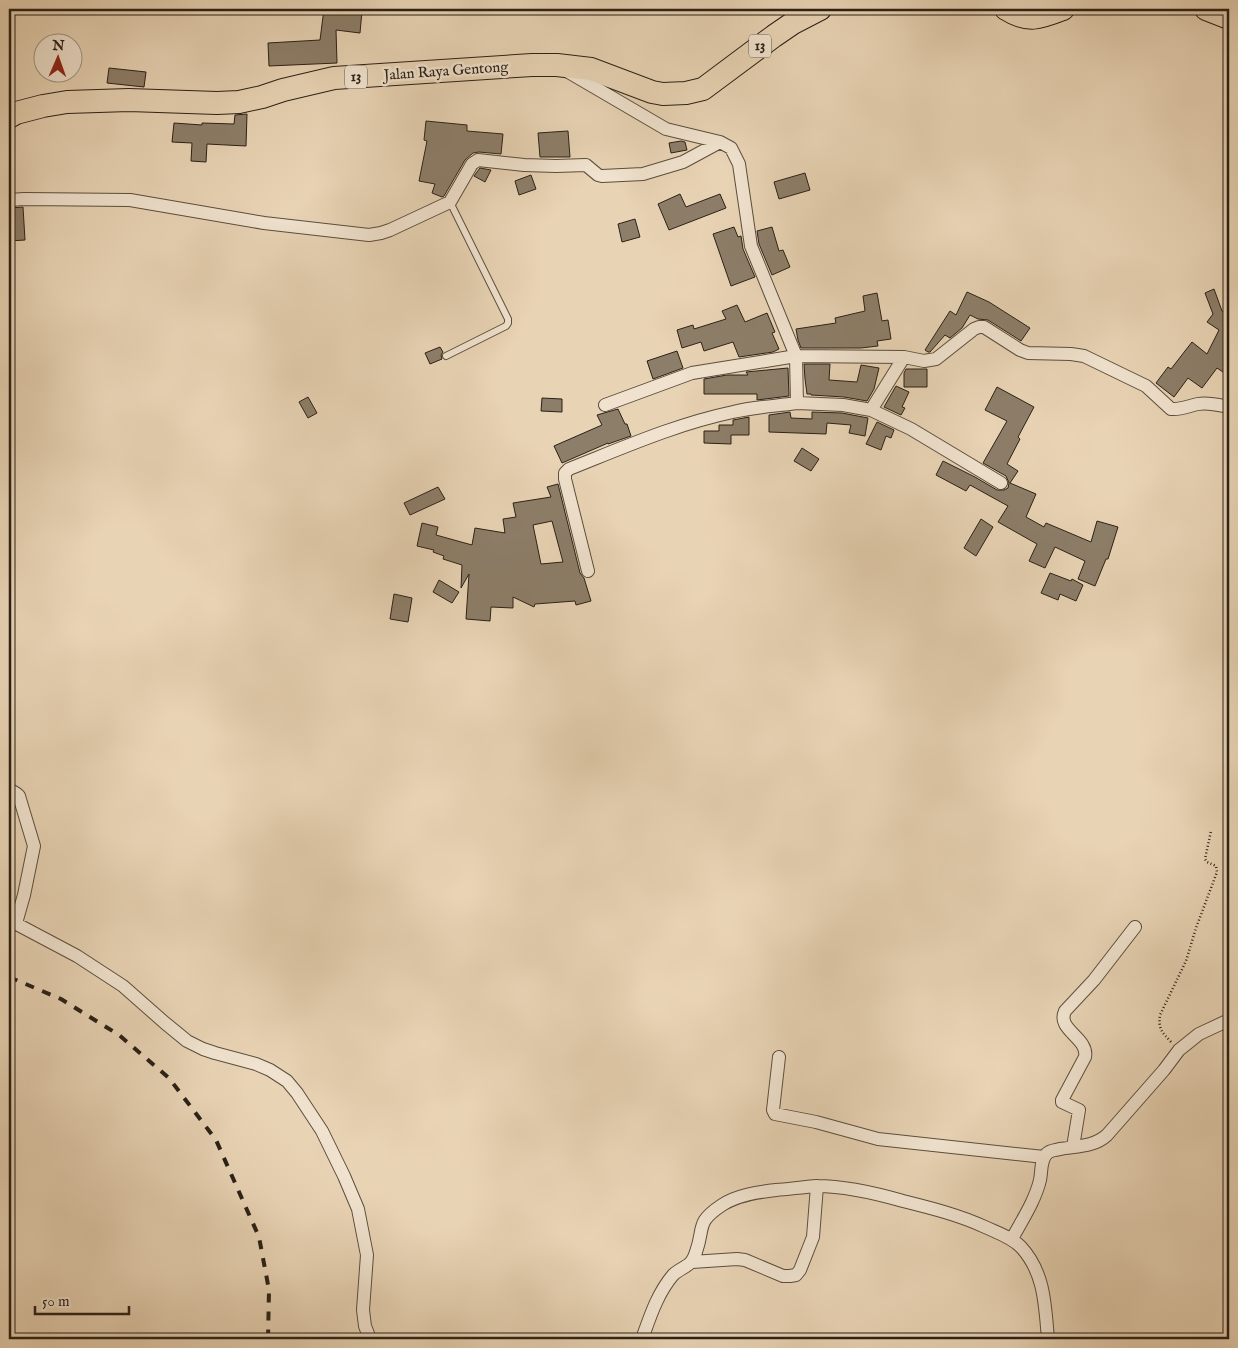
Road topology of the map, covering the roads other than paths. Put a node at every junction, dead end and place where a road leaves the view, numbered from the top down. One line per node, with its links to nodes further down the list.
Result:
1 (820, 9): 6 (highway, Jalan Raya Gentong / 13)
2 (1006, 9): 3 (highway)
3 (1063, 9)
4 (1206, 9): 5 (highway)
5 (1229, 18)
6 (557, 65): 7 (highway, Jalan Raya Gentong / 13); 8 (street)
7 (11, 111)
8 (720, 142): 10 (street); 12 (street)
9 (9, 200): 10 (street)
10 (450, 202): 11 (lane)
11 (446, 356)
12 (796, 356): 13 (street); 14 (street); 15 (street)
13 (904, 357): 16 (street); 17 (street)
14 (797, 403): 17 (street); 19 (street)
15 (605, 405)
16 (1229, 407)
17 (871, 410): 18 (street)
18 (1000, 483)
19 (588, 571)
20 (9, 789): 21 (street)
21 (13, 921): 30 (street)
22 (1135, 927): 25 (street)
23 (1229, 1020): 25 (street)
24 (779, 1056): 26 (street)
25 (1073, 1147): 26 (street)
26 (1044, 1156): 28 (street)
27 (817, 1186): 28 (street); 29 (street); 29 (street)
28 (1012, 1239): 32 (street)
29 (692, 1262): 31 (street)
30 (370, 1339)
31 (642, 1339)
32 (1048, 1339)

